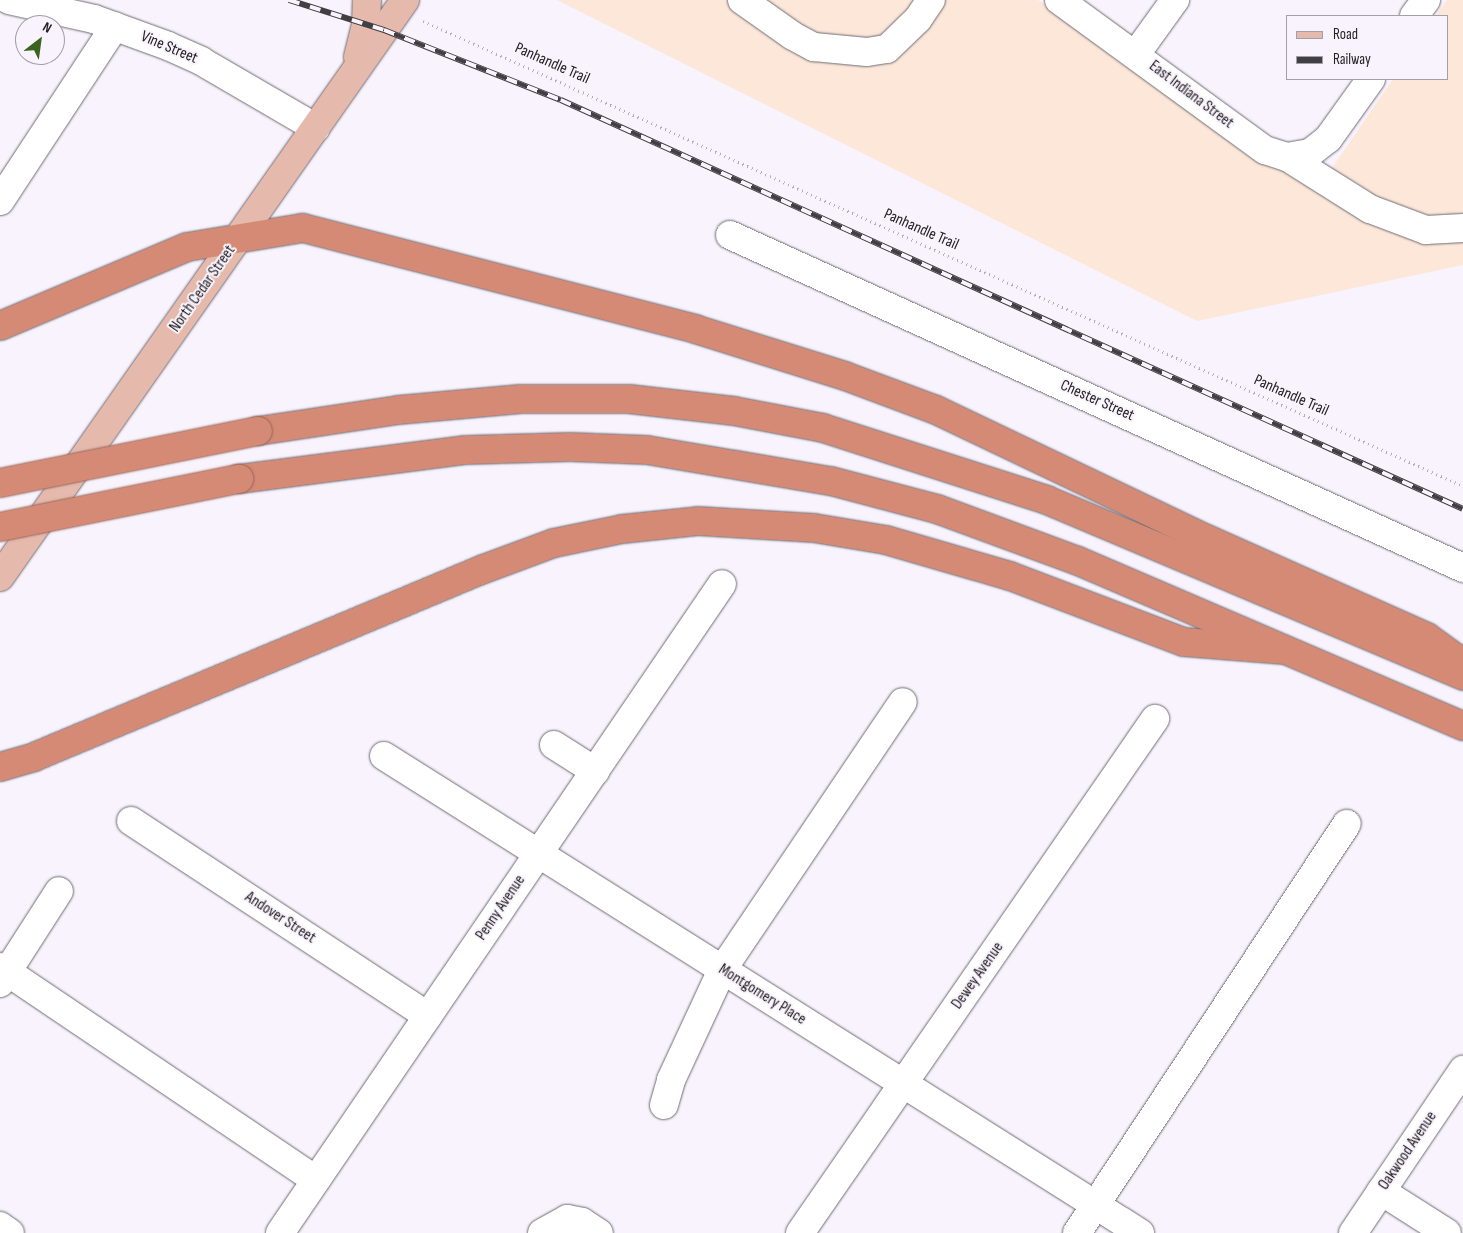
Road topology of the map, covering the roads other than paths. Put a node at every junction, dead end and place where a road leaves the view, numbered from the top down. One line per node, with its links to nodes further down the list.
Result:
1 (9, 0): 10 (street, Vine Street)
2 (367, 0): 12 (main road)
3 (742, 0): 4 (street)
4 (931, 0)
5 (1059, 0): 11 (street, East Indiana Street)
6 (1175, 0): 11 (street)
7 (1426, 0): 9 (street)
8 (402, 5): 12 (main road, North Cedar Street)
9 (1415, 15)
10 (115, 26): 14 (street, Vine Street); 16 (street)
11 (1136, 54): 15 (street, East Indiana Street)
12 (351, 78): 14 (main road, North Cedar Street)
13 (1369, 80): 15 (street)
14 (316, 128): 19 (main road, North Cedar Street)
15 (1287, 157): 17 (street, East Indiana Street)
16 (0, 201)
17 (1463, 228)
18 (730, 235): 23 (street, Chester Street)
19 (238, 239): 20 (highway); 24 (main road, North Cedar Street); 27 (highway)
20 (0, 326)
21 (0, 482): 28 (highway, bridge)
22 (0, 528): 26 (highway, bridge)
23 (1463, 568)
24 (0, 577)
25 (722, 584): 35 (street, Penny Avenue)
26 (1285, 650): 31 (highway); 34 (highway)
27 (1463, 663)
28 (1463, 676)
29 (903, 702): 40 (street)
30 (1155, 719): 44 (street, Dewey Avenue)
31 (1463, 726)
32 (554, 745): 35 (street)
33 (384, 756): 38 (street, Montgomery Place)
34 (0, 767)
35 (594, 771): 38 (street, Penny Avenue)
36 (132, 821): 42 (street, Andover Street)
37 (1347, 824): 48 (street)
38 (539, 853): 40 (street, Montgomery Place); 42 (street, Penny Avenue)
39 (59, 891): 41 (street)
40 (722, 970): 44 (street, Montgomery Place); 45 (street)
41 (2, 974): 46 (street)
42 (428, 1016): 46 (street, Penny Avenue)
43 (1463, 1070): 47 (street, Oakwood Avenue)
44 (903, 1084): 48 (street, Montgomery Place); 54 (street, Dewey Avenue)
45 (664, 1105)
46 (316, 1180): 51 (street, Penny Avenue)
47 (1381, 1192): 57 (street, Oakwood Avenue); 58 (street)
48 (1096, 1205): 55 (street); 56 (street, Montgomery Place)
49 (0, 1226): 50 (street)
50 (10, 1233)
51 (280, 1233)
52 (542, 1233): 53 (street)
53 (598, 1233)
54 (800, 1233)
55 (1077, 1233)
56 (1140, 1233)
57 (1353, 1233)
58 (1447, 1233)

